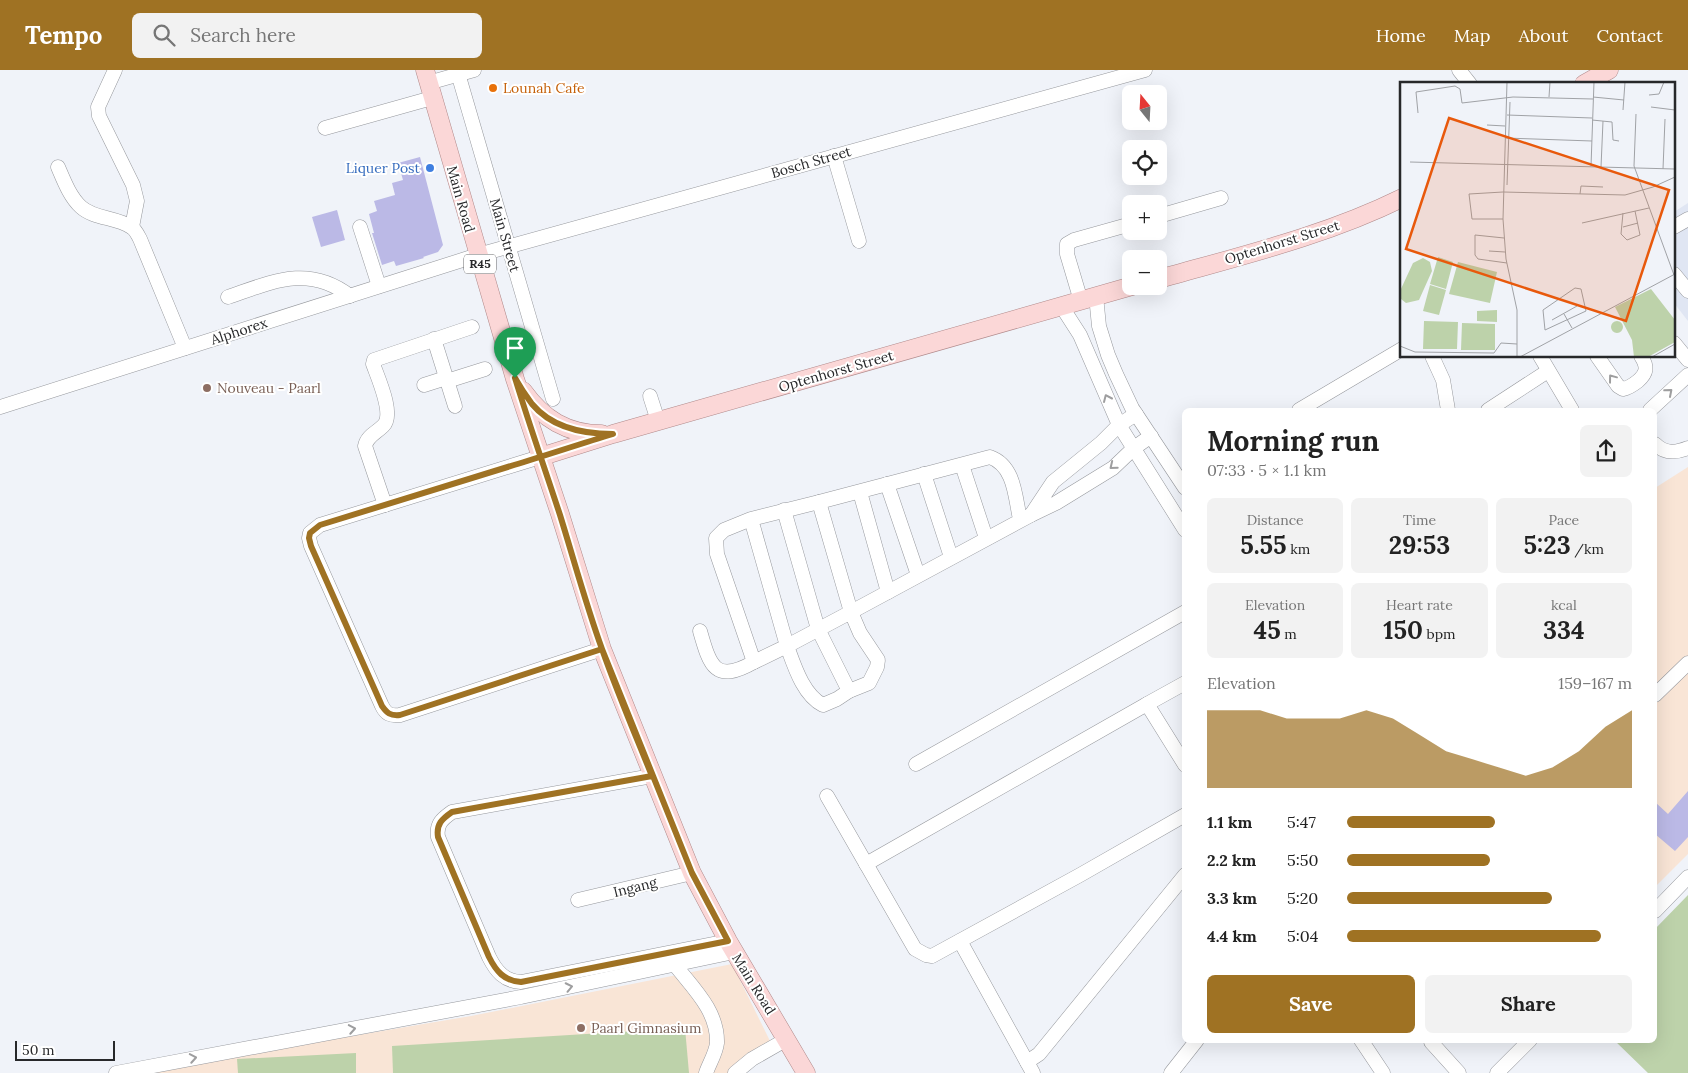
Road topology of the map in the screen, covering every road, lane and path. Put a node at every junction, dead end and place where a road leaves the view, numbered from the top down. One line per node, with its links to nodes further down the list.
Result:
1 (115, 70): 21 (street)
2 (474, 70): 7 (street)
3 (1145, 70): 8 (street, Bosch Street)
4 (1459, 70): 9 (street)
5 (1593, 70): 10 (main road)
6 (1609, 70): 11 (main road)
7 (458, 72): 12 (street); 25 (street, Main Street)
8 (1094, 77): 14 (street, Bosch Street)
9 (1468, 82)
10 (1581, 82)
11 (1588, 82)
12 (428, 84): 13 (street); 26 (main road, Main Road / R45)
13 (325, 128)
14 (834, 156): 24 (street); 25 (street, Bosch Street)
15 (58, 167): 21 (street)
16 (1221, 198): 18 (street)
17 (1400, 199): 28 (main road, Optenhorst Street)
18 (1167, 214)
19 (1688, 219): 20 (street)
20 (1676, 226)
21 (132, 227): 39 (street)
22 (360, 227): 29 (street)
23 (1122, 227): 34 (street)
24 (859, 241)
25 (509, 246): 26 (street, Bosch Street); 53 (street, Main Street)
26 (478, 255): 29 (street, Alphorex); 49 (main road, Main Road / R45)
27 (1676, 276): 31 (street)
28 (1167, 277)
29 (379, 286): 32 (street, Alphorex)
30 (1122, 289): 34 (main road, Optenhorst Street)
31 (1688, 291)
32 (350, 296): 33 (street); 39 (street, Alphorex)
33 (228, 297)
34 (1089, 299): 35 (main road, Optenhorst Street); 61 (street)
35 (1062, 306): 62 (main road, Optenhorst Street); 63 (street, one-way to 35)
36 (472, 327): 37 (street)
37 (434, 339): 50 (street); 78 (street)
38 (1676, 345): 45 (street)
39 (185, 348): 55 (street, Alphorex)
40 (1400, 350): 56 (street)
41 (1433, 358): 57 (street)
42 (1541, 358): 47 (street)
43 (1598, 358): 44 (street, one-way to 43)
44 (1642, 358)
45 (1688, 360)
46 (485, 369): 50 (street)
47 (1548, 370): 58 (street); 59 (street)
48 (1688, 375): 60 (street, one-way to 48)
49 (515, 378): 64 (main road); 69 (main road, Main Road / R45)
50 (447, 380): 51 (street); 54 (street)
51 (424, 385)
52 (650, 396): 62 (street)
53 (553, 399)
54 (455, 406)
55 (0, 407)
56 (1302, 408)
57 (1448, 408)
58 (1491, 408)
59 (1571, 408)
60 (1652, 408)
61 (1136, 414): 63 (street); 65 (street)
62 (658, 421): 64 (main road, Optenhorst Street)
63 (1119, 425): 67 (street); 80 (street)
64 (613, 434): 69 (main road, Optenhorst Street)
65 (1151, 436): 67 (street); 72 (street)
66 (1657, 446): 68 (street)
67 (1134, 448): 76 (street); 80 (street, one-way to 80)
68 (1688, 448)
69 (540, 457): 78 (street); 92 (main road, Main Road / R45)
70 (962, 465): 71 (street); 80 (street); 83 (street)
71 (924, 474): 73 (street); 84 (street)
72 (1182, 480)
73 (888, 484): 75 (street); 85 (street)
74 (1182, 484): 76 (street)
75 (860, 492): 77 (street); 86 (street)
76 (1163, 493): 82 (street)
77 (819, 502): 79 (street); 87 (street)
78 (385, 505): 92 (street)
79 (784, 510): 81 (street); 89 (street)
80 (1026, 517): 83 (street)
81 (751, 519): 91 (street); 93 (street)
82 (1182, 525)
83 (986, 538): 84 (street)
84 (951, 557): 85 (street)
85 (918, 575): 86 (street)
86 (888, 592): 87 (street)
87 (851, 612): 89 (street); 96 (street)
88 (1182, 614): 100 (street)
89 (818, 629): 91 (street); 96 (street)
90 (700, 631): 93 (street)
91 (788, 646): 93 (street); 96 (street)
92 (602, 649): 101 (main road, Main Road / R45)
93 (754, 662)
94 (1688, 663): 97 (street)
95 (1182, 685): 98 (street)
96 (849, 691)
97 (1657, 693)
98 (1148, 704): 99 (street); 104 (street)
99 (1182, 760)
100 (916, 764)
101 (652, 776): 105 (main road, Main Road / R45); 111 (street)
102 (827, 796): 104 (street)
103 (1182, 817): 110 (street)
104 (866, 864): 110 (street)
105 (692, 873): 108 (street, Ingang); 111 (main road, Main Road / R45)
106 (1688, 877): 109 (street)
107 (1182, 879): 118 (street)
108 (578, 900)
109 (1657, 909)
110 (960, 941): 118 (street)
111 (731, 947): 112 (street); 113 (main road, Main Road / R45)
112 (675, 965): 119 (street, one-way to 112); 120 (street)
113 (787, 1039): 121 (street); 122 (main road, Main Road / R45)
114 (1195, 1043): 123 (street)
115 (1363, 1043): 124 (street)
116 (1432, 1043): 125 (street)
117 (1527, 1043): 126 (street)
118 (1030, 1067)
119 (116, 1073)
120 (706, 1073)
121 (736, 1073)
122 (806, 1073)
123 (1171, 1073)
124 (1383, 1073)
125 (1459, 1073)
126 (1498, 1073)

